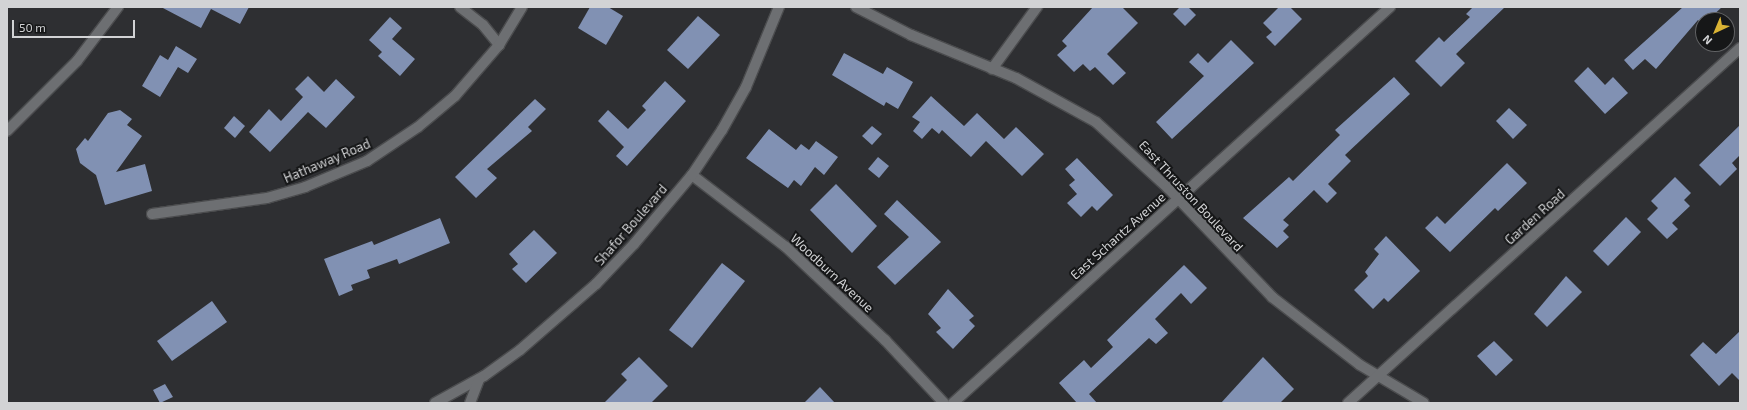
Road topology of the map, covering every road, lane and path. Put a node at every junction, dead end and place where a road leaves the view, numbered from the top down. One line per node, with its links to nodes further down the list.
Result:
1 (118, 7): 11 (street)
2 (460, 7): 8 (street)
3 (522, 7): 8 (street, Hathaway Road)
4 (779, 7): 12 (street, Shafor Boulevard)
5 (856, 7): 10 (street, East Thruston Boulevard)
6 (1037, 7): 10 (street)
7 (1390, 7): 13 (street, East Schantz Avenue)
8 (499, 45): 14 (street, Hathaway Road)
9 (1740, 48): 15 (street, Garden Road)
10 (992, 69): 13 (street, East Thruston Boulevard)
11 (7, 131)
12 (692, 175): 16 (street, Shafor Boulevard); 19 (street, Woodburn Avenue)
13 (1178, 199): 15 (street, East Thruston Boulevard); 20 (street, East Schantz Avenue)
14 (152, 214)
15 (1376, 376): 21 (street, Garden Road); 22 (street, East Thruston Boulevard)
16 (479, 379): 17 (street, Shafor Boulevard); 18 (street)
17 (435, 403)
18 (470, 403)
19 (944, 403)
20 (953, 403)
21 (1348, 403)
22 (1424, 403)

